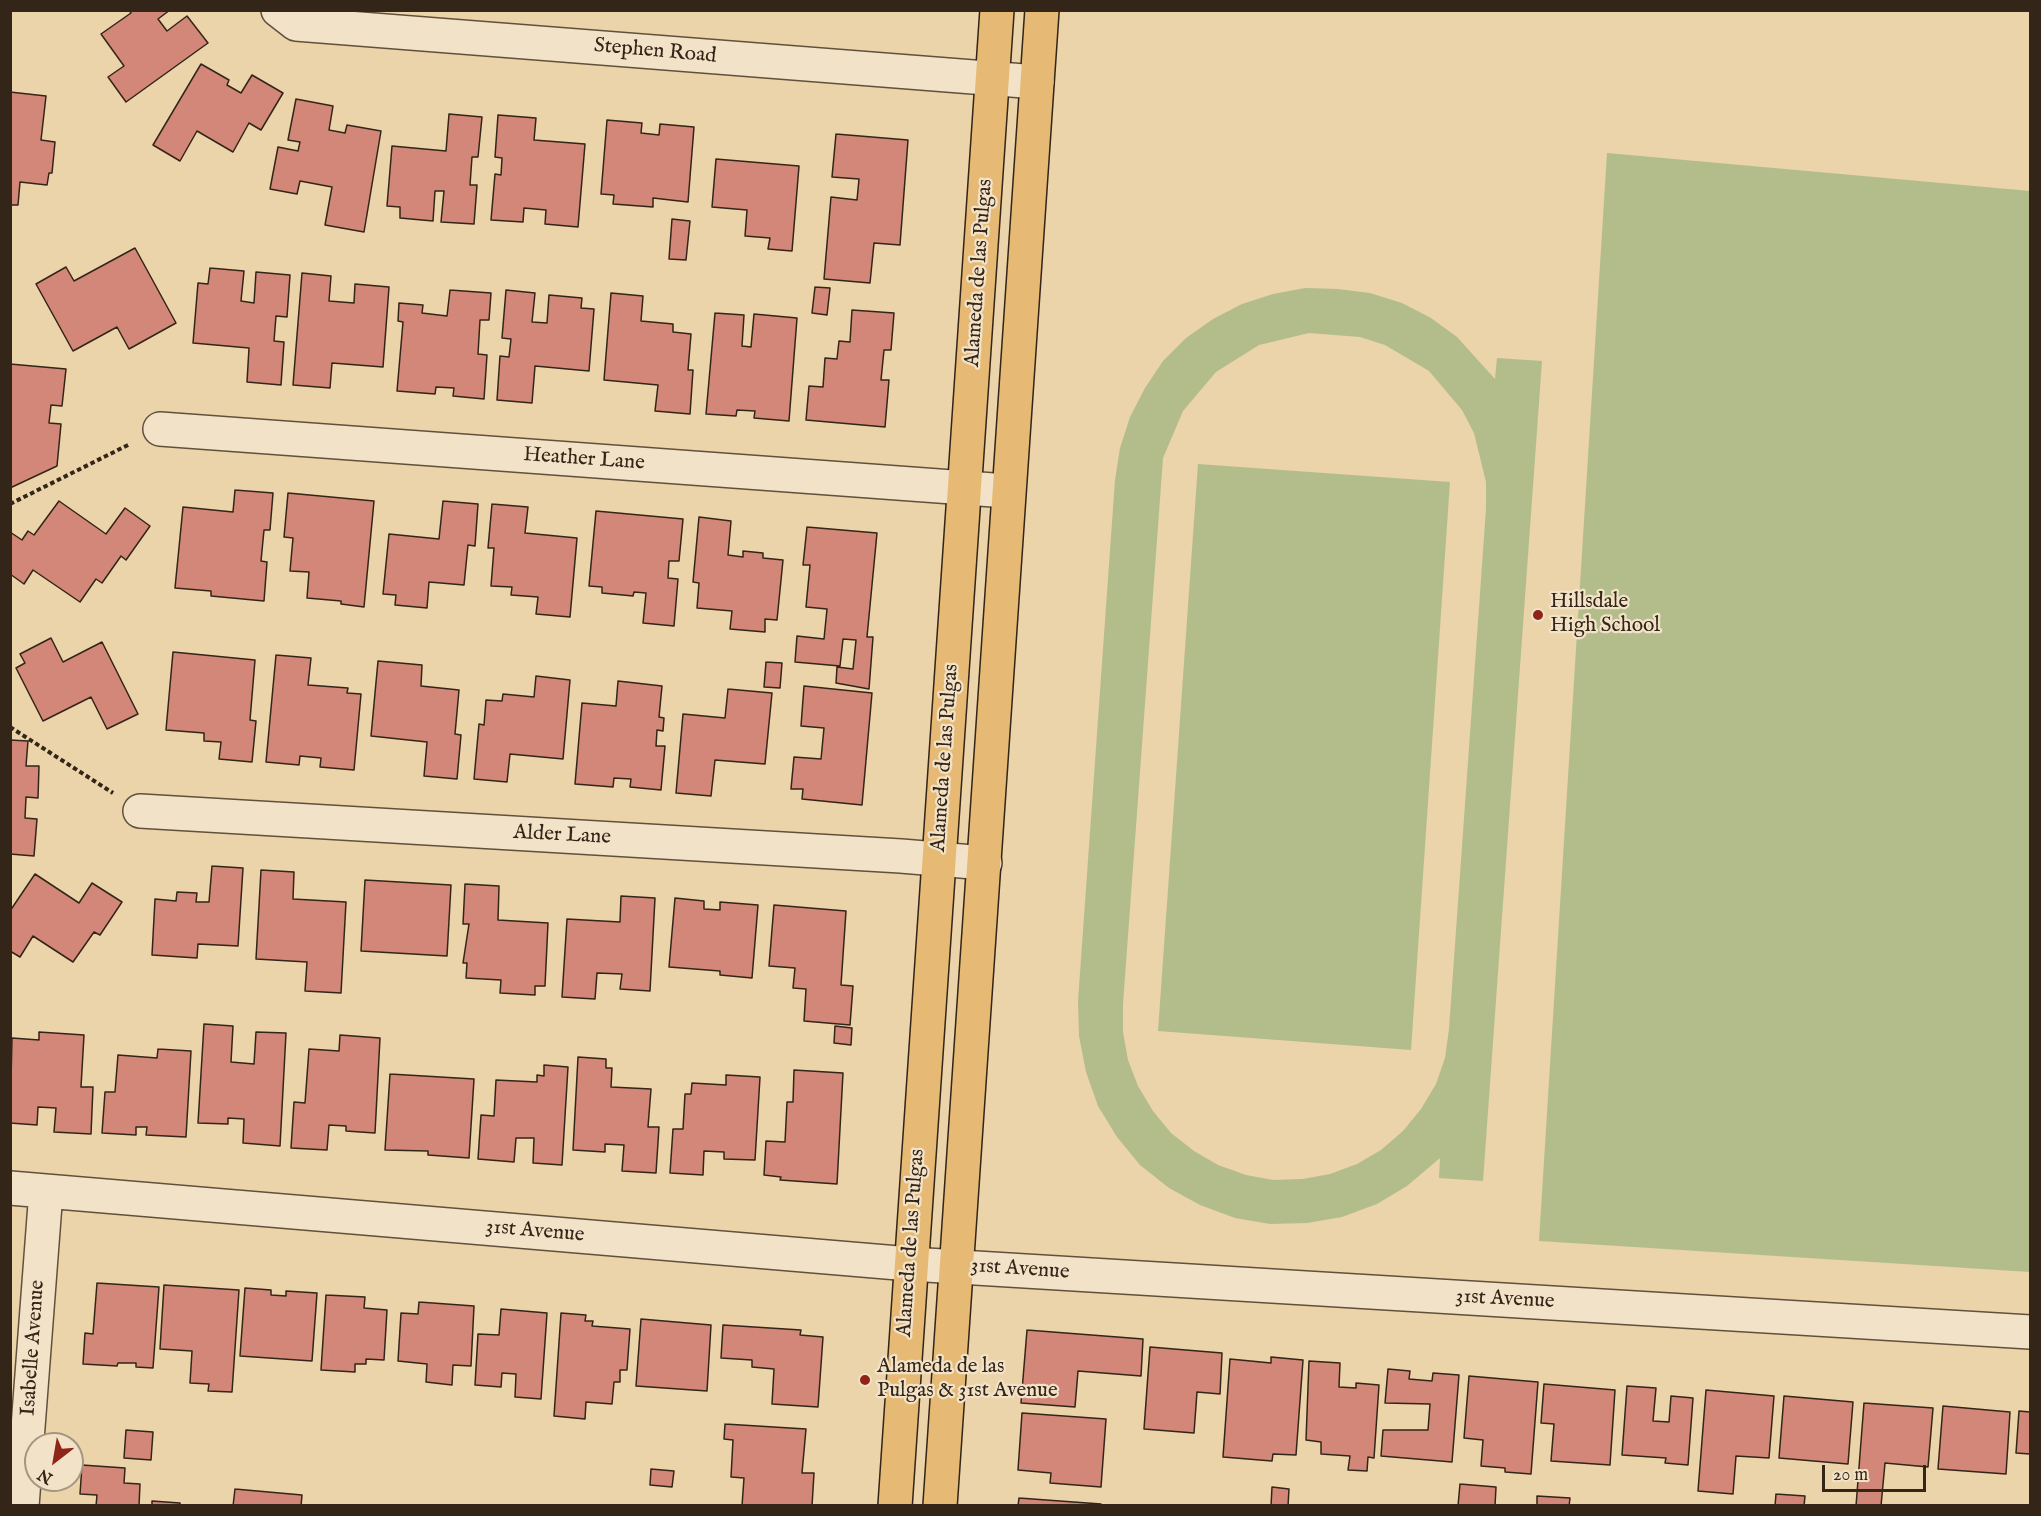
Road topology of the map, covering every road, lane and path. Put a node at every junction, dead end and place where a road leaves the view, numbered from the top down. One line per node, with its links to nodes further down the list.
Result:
1 (278, 10): 4 (street, Stephen Road)
2 (997, 10): 4 (main road, Alameda de las Pulgas)
3 (1042, 10): 5 (main road, Alameda de las Pulgas)
4 (993, 80): 5 (street, Stephen Road); 7 (main road, Alameda de las Pulgas)
5 (1037, 82): 8 (main road, Alameda de las Pulgas)
6 (160, 429): 7 (street, Heather Lane); 9 (path)
7 (965, 488): 8 (street, Heather Lane); 12 (main road, Alameda de las Pulgas)
8 (1007, 491): 13 (main road, Alameda de las Pulgas)
9 (10, 504)
10 (10, 727): 11 (path)
11 (140, 811): 12 (street, Alder Lane)
12 (939, 860): 13 (street, Alder Lane); 16 (main road, Alameda de las Pulgas)
13 (985, 863): 17 (main road, Alameda de las Pulgas)
14 (10, 1188): 15 (street, 31st Avenue)
15 (46, 1191): 16 (street, 31st Avenue); 19 (street, Isabelle Avenue)
16 (910, 1264): 17 (street, 31st Avenue); 20 (main road, Alameda de las Pulgas)
17 (955, 1266): 18 (street, 31st Avenue); 21 (main road, Alameda de las Pulgas)
18 (2031, 1332)
19 (22, 1506)
20 (895, 1506)
21 (940, 1506)

